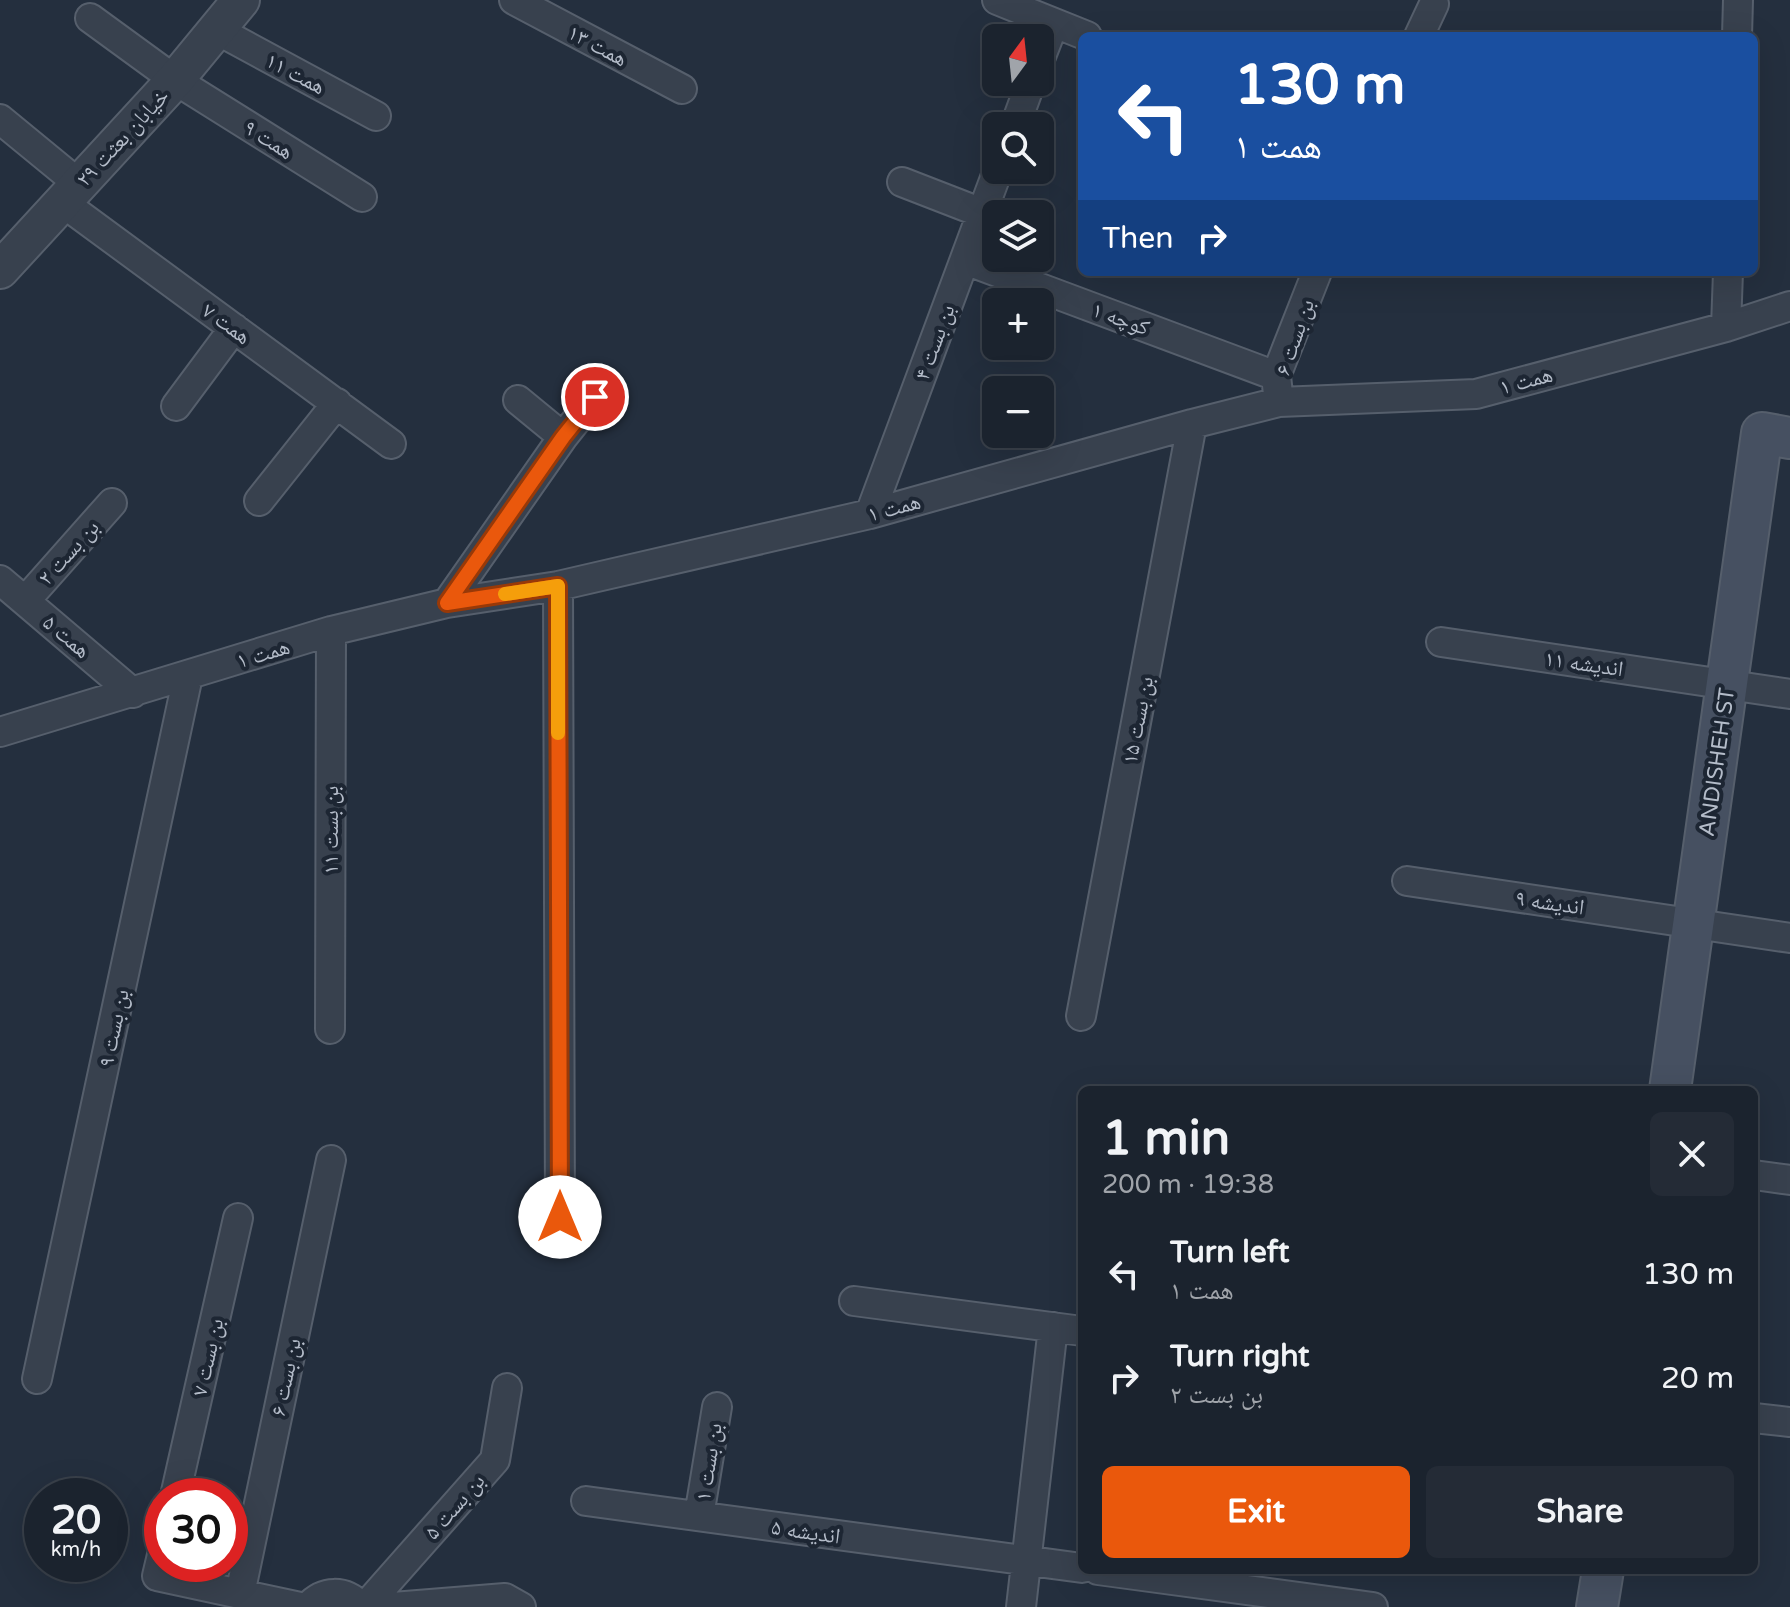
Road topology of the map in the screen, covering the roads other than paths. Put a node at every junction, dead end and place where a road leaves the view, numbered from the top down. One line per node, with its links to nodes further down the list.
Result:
1 (241, 0): 8 (street, خیابان بعثت ۲۹)
2 (514, 0): 13 (street, همت ۱۳)
3 (997, 0): 7 (street)
4 (1738, 0): 11 (street)
5 (1434, 4): 10 (street)
6 (90, 18): 12 (street, همت ۹)
7 (1054, 23): 9 (street)
8 (215, 29): 12 (street, خیابان بعثت ۲۹); 14 (street, همت ۱۱)
9 (1078, 32)
10 (1421, 32)
11 (1737, 32)
12 (175, 80): 17 (street, خیابان بعثت ۲۹); 18 (street, همت ۹)
13 (682, 89)
14 (376, 116)
15 (0, 119): 17 (street, همت ۷)
16 (902, 182): 19 (street)
17 (70, 193): 21 (street, خیابان بعثت ۲۹); 26 (street, همت ۷)
18 (362, 197)
19 (982, 213): 20 (street, بن بست ۴)
20 (965, 260): 27 (street, کوچه ۱); 38 (street, بن بست ۴)
21 (0, 270)
22 (1316, 276): 27 (street, بن بست ۶)
23 (1728, 276): 25 (street)
24 (1790, 306): 25 (street, همت ۱)
25 (1726, 327): 27 (street, همت ۱)
26 (234, 328): 30 (street, همت ۷); 31 (street)
27 (1278, 389): 32 (street, همت ۱)
28 (595, 397): 34 (street)
29 (518, 400): 34 (street)
30 (337, 403): 35 (street, همت ۷); 36 (street)
31 (176, 406)
32 (1192, 424): 38 (street, همت ۱); 53 (street, بن بست ۱۵)
33 (1776, 435): 46 (main road, ANDISHEH ST)
34 (563, 437): 42 (street)
35 (391, 444)
36 (259, 501)
37 (112, 503): 41 (street, بن بست ۲)
38 (870, 514): 40 (street, همت ۱)
39 (0, 580): 41 (street, همت ۵)
40 (558, 586): 42 (street, همت ۱); 59 (street)
41 (25, 601): 47 (street, همت ۵)
42 (447, 603): 43 (street, همت ۱)
43 (331, 631): 45 (street, همت ۱); 54 (street, بن بست ۱۱)
44 (1441, 642): 46 (street, اندیشه ۱۱)
45 (188, 676): 47 (street, همت ۱); 64 (street, بن بست ۹)
46 (1727, 684): 48 (street, اندیشه ۱۱); 51 (main road, ANDISHEH ST)
47 (133, 693): 49 (street, همت ۱)
48 (1790, 694)
49 (0, 732)
50 (1407, 881): 51 (street, اندیشه ۹)
51 (1693, 923): 52 (street, اندیشه ۹); 55 (main road, ANDISHEH ST)
52 (1790, 938)
53 (1081, 1016)
54 (330, 1029)
55 (1671, 1086)
56 (331, 1160): 77 (street, بن بست ۶)
57 (1758, 1176): 58 (street)
58 (1790, 1180)
59 (560, 1217)
60 (238, 1218): 69 (street, بن بست ۷)
61 (854, 1301): 62 (street)
62 (1053, 1327): 63 (street); 72 (street)
63 (1078, 1330)
64 (37, 1379)
65 (507, 1388): 80 (street, بن بست ۵)
66 (717, 1407): 71 (street, بن بست ۱)
67 (1758, 1418): 68 (street)
68 (1790, 1422)
69 (179, 1478)
70 (586, 1501): 71 (street, اندیشه ۵)
71 (699, 1516): 72 (street, اندیشه ۵)
72 (1026, 1560): 73 (street, اندیشه ۵); 83 (street)
73 (1078, 1567)
74 (1128, 1574): 84 (street)
75 (1602, 1574): 85 (main road)
76 (206, 1582): 77 (street)
77 (240, 1594): 78 (street)
78 (300, 1607)
79 (308, 1607): 80 (street)
80 (363, 1607)
81 (393, 1607): 82 (street)
82 (521, 1607)
83 (1021, 1607)
84 (1373, 1607)
85 (1597, 1607)

